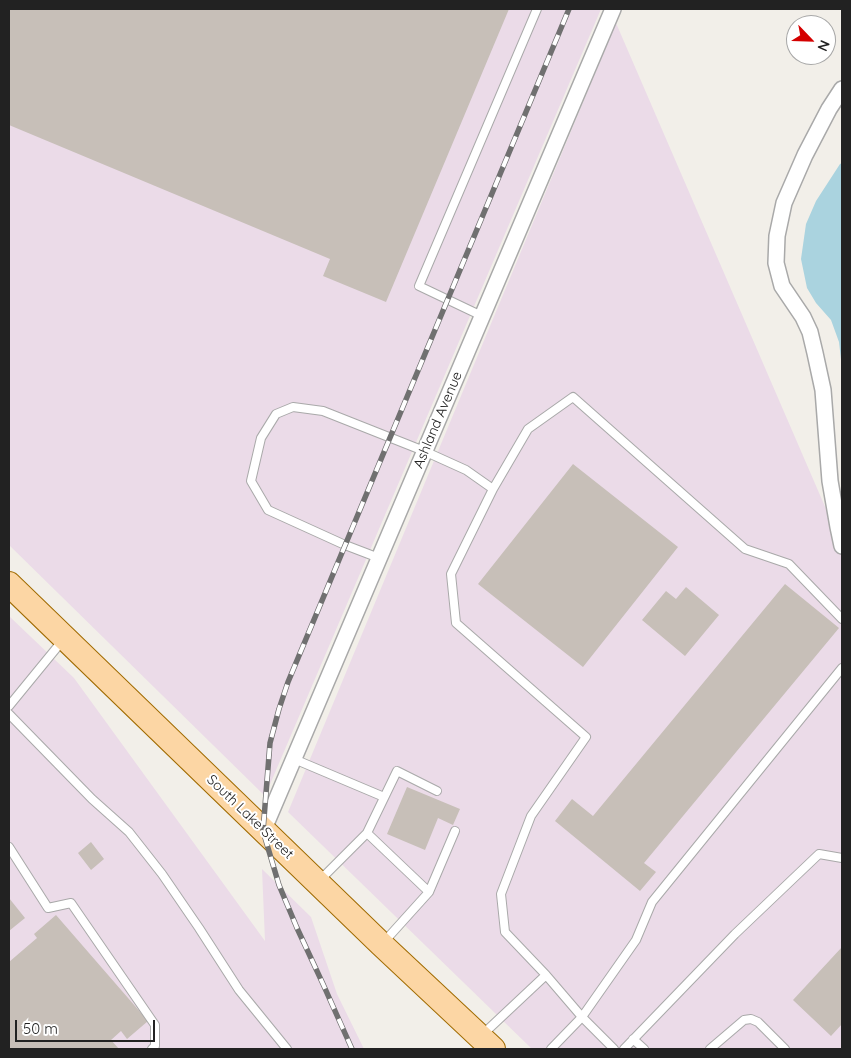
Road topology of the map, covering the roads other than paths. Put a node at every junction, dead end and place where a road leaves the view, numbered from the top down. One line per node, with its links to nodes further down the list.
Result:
1 (537, 9): 4 (lane)
2 (613, 9): 4 (street, Ashland Avenue)
3 (842, 89): 7 (street)
4 (482, 316): 5 (street, Ashland Avenue)
5 (424, 451): 6 (lane); 8 (street, Ashland Avenue); 8 (lane)
6 (493, 489): 10 (lane); 26 (lane)
7 (842, 546)
8 (379, 558): 15 (street, Ashland Avenue)
9 (9, 584): 11 (main road, South Lake Street)
10 (842, 619)
11 (65, 638): 13 (lane); 18 (main road, South Lake Street)
12 (842, 668): 27 (lane)
13 (9, 706)
14 (9, 714): 31 (lane)
15 (294, 759): 17 (lane); 18 (street, Ashland Avenue)
16 (437, 791): 17 (lane)
17 (384, 797): 20 (lane)
18 (263, 830): 23 (main road, South Lake Street)
19 (455, 831): 24 (lane)
20 (367, 833): 23 (lane); 24 (lane)
21 (9, 847): 30 (lane)
22 (842, 858): 28 (lane)
23 (318, 882): 25 (main road, South Lake Street)
24 (429, 892): 25 (lane)
25 (381, 944): 29 (main road, South Lake Street)
26 (546, 975): 27 (lane); 29 (lane)
27 (582, 1017): 32 (lane); 33 (lane)
28 (633, 1039): 34 (lane); 35 (lane)
29 (486, 1043)
30 (152, 1049)
31 (286, 1049)
32 (551, 1049)
33 (614, 1049)
34 (624, 1049)
35 (644, 1049)
36 (710, 1049): 37 (lane)
37 (785, 1049)

